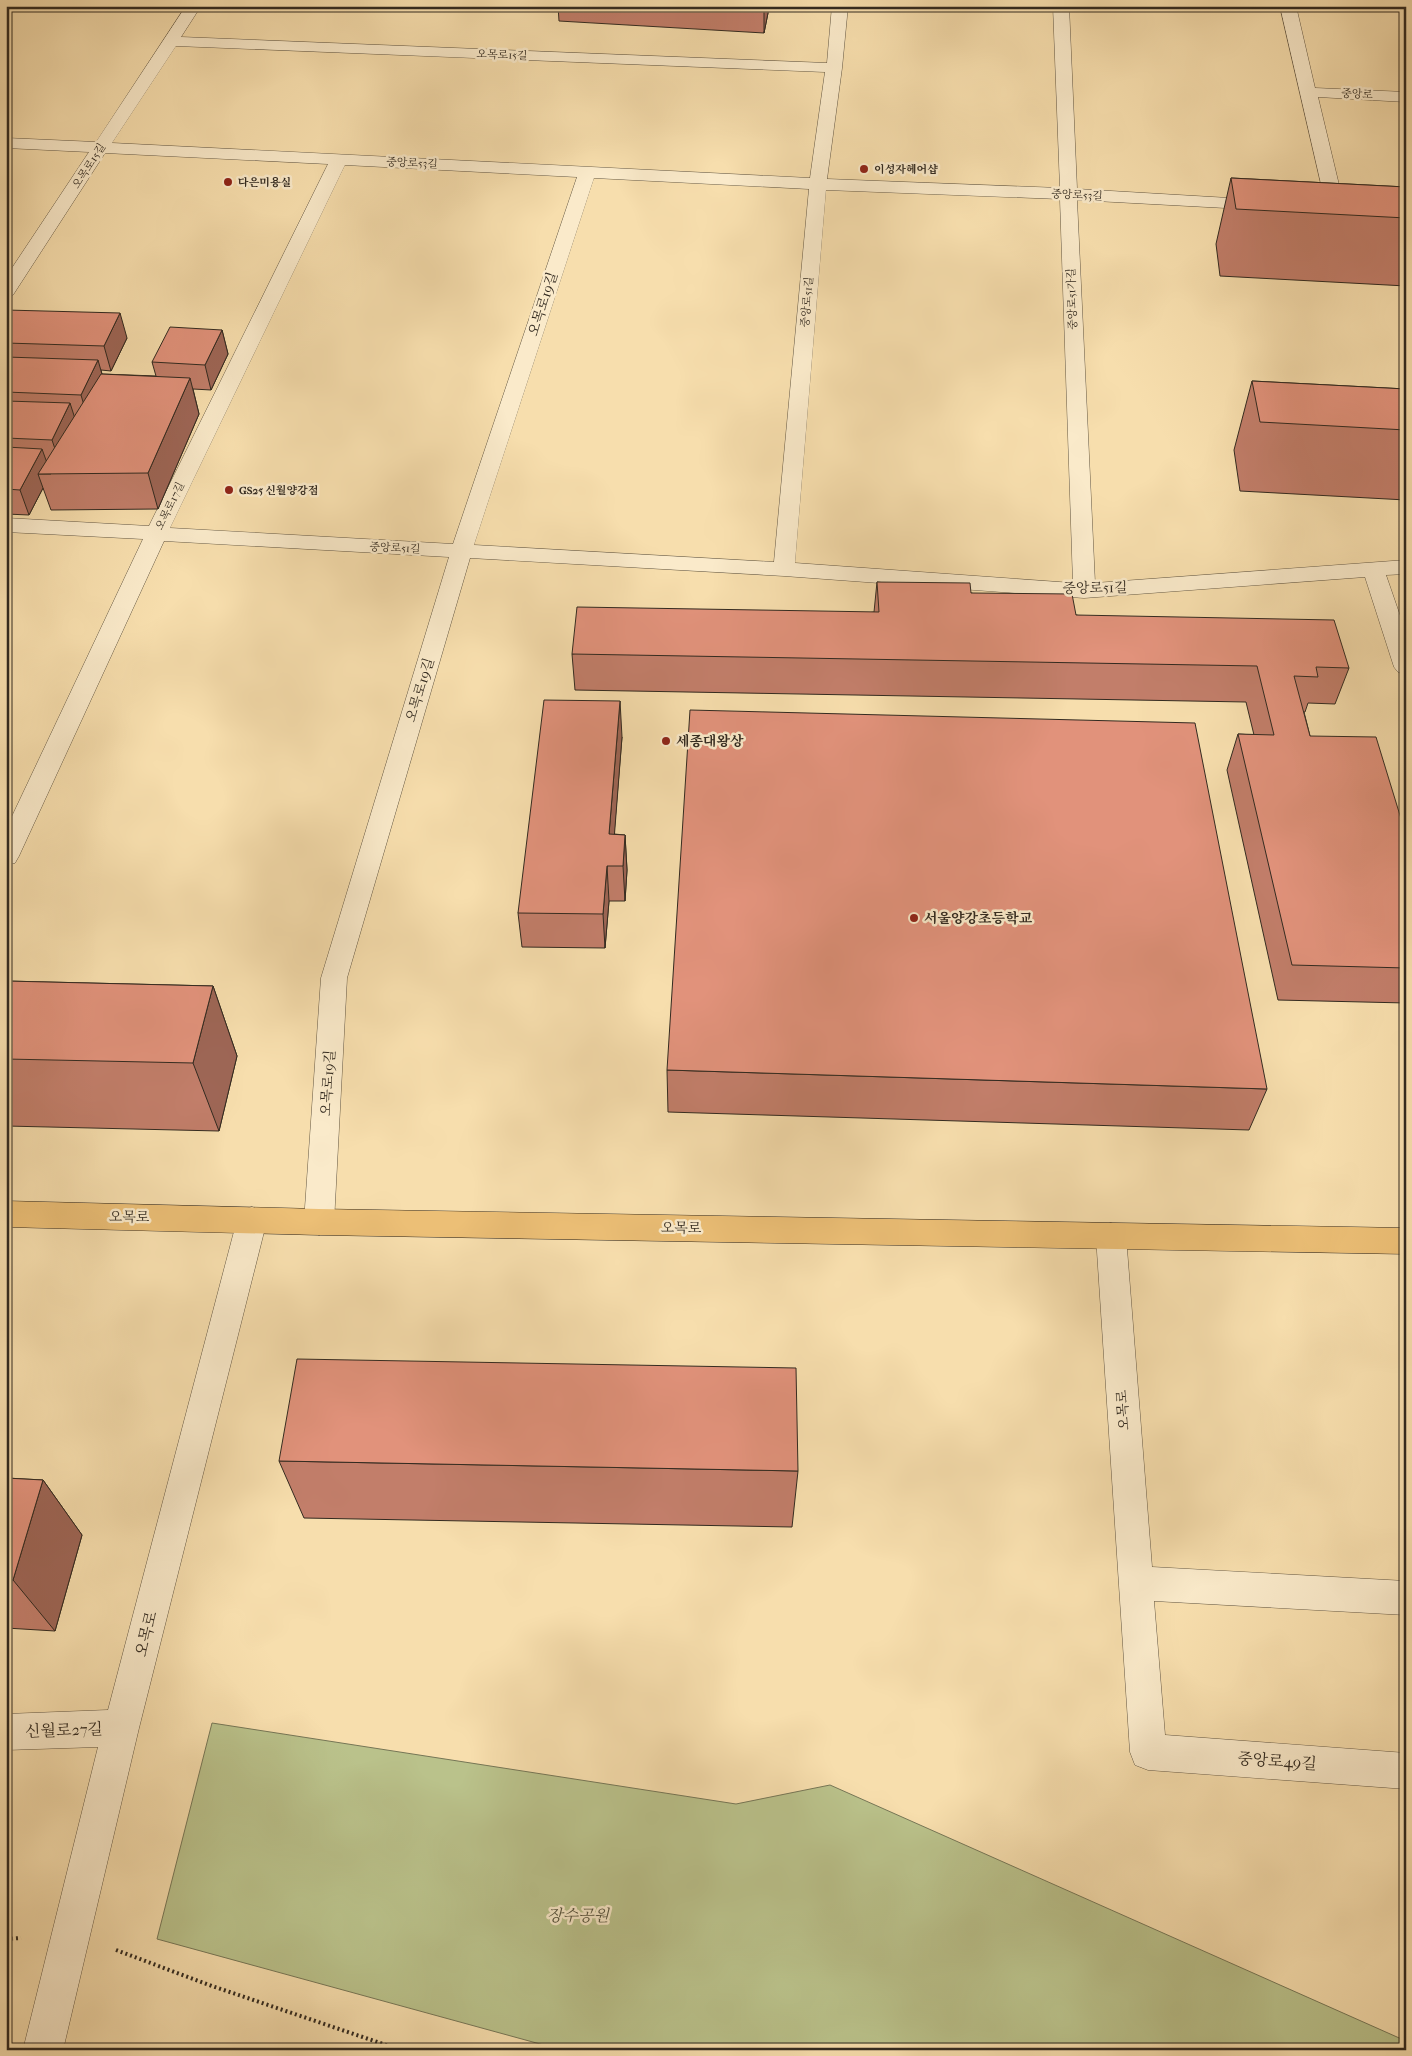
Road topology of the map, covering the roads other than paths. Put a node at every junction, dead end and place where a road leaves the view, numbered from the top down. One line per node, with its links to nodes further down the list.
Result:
1 (194, 6): 5 (street, 오목로15길)
2 (840, 6): 6 (street)
3 (1061, 6): 14 (street, 중앙로51가길)
4 (1288, 6): 7 (street)
5 (171, 41): 6 (street, 오목로15길); 10 (street, 오목로15길)
6 (834, 68): 13 (street)
7 (1308, 92): 8 (street, 중앙로); 17 (street)
8 (1406, 97)
9 (6, 144): 10 (street, 중앙로53길)
10 (101, 147): 11 (street, 중앙로53길); 19 (street, 오목로15길)
11 (339, 159): 12 (street, 중앙로53길); 21 (street, 오목로17길)
12 (587, 172): 13 (street, 중앙로53길); 22 (street, 오목로19길)
13 (818, 184): 14 (street, 중앙로53길); 25 (street, 중앙로51길)
14 (1068, 194): 15 (street, 중앙로53길); 26 (street, 중앙로51가길)
15 (1276, 206)
16 (1316, 208): 17 (street)
17 (1336, 210): 18 (street)
18 (1356, 211)
19 (6, 291)
20 (6, 525): 21 (street, 중앙로51길)
21 (156, 534): 22 (street, 중앙로51길); 28 (street, 오목로17길)
22 (461, 552): 25 (street, 중앙로51길); 31 (street, 오목로19길)
23 (1406, 567): 24 (street, 중앙로51길)
24 (1373, 569): 26 (street, 중앙로51길); 27 (street)
25 (784, 570): 26 (street, 중앙로51길)
26 (1084, 591)
27 (1406, 667)
28 (6, 856)
29 (6, 1214): 30 (main road, 오목로)
30 (252, 1220): 31 (main road, 오목로); 36 (street, 오목로)
31 (319, 1222): 32 (main road, 오목로)
32 (1111, 1236): 33 (main road, 오목로); 34 (street, 오목로)
33 (1406, 1241)
34 (1136, 1583): 35 (street); 38 (street, 오목로)
35 (1406, 1598)
36 (122, 1728): 37 (street, 신월로27길); 40 (street, 오목로)
37 (6, 1732)
38 (1148, 1752): 39 (street, 중앙로49길)
39 (1406, 1771)
40 (43, 2050)

